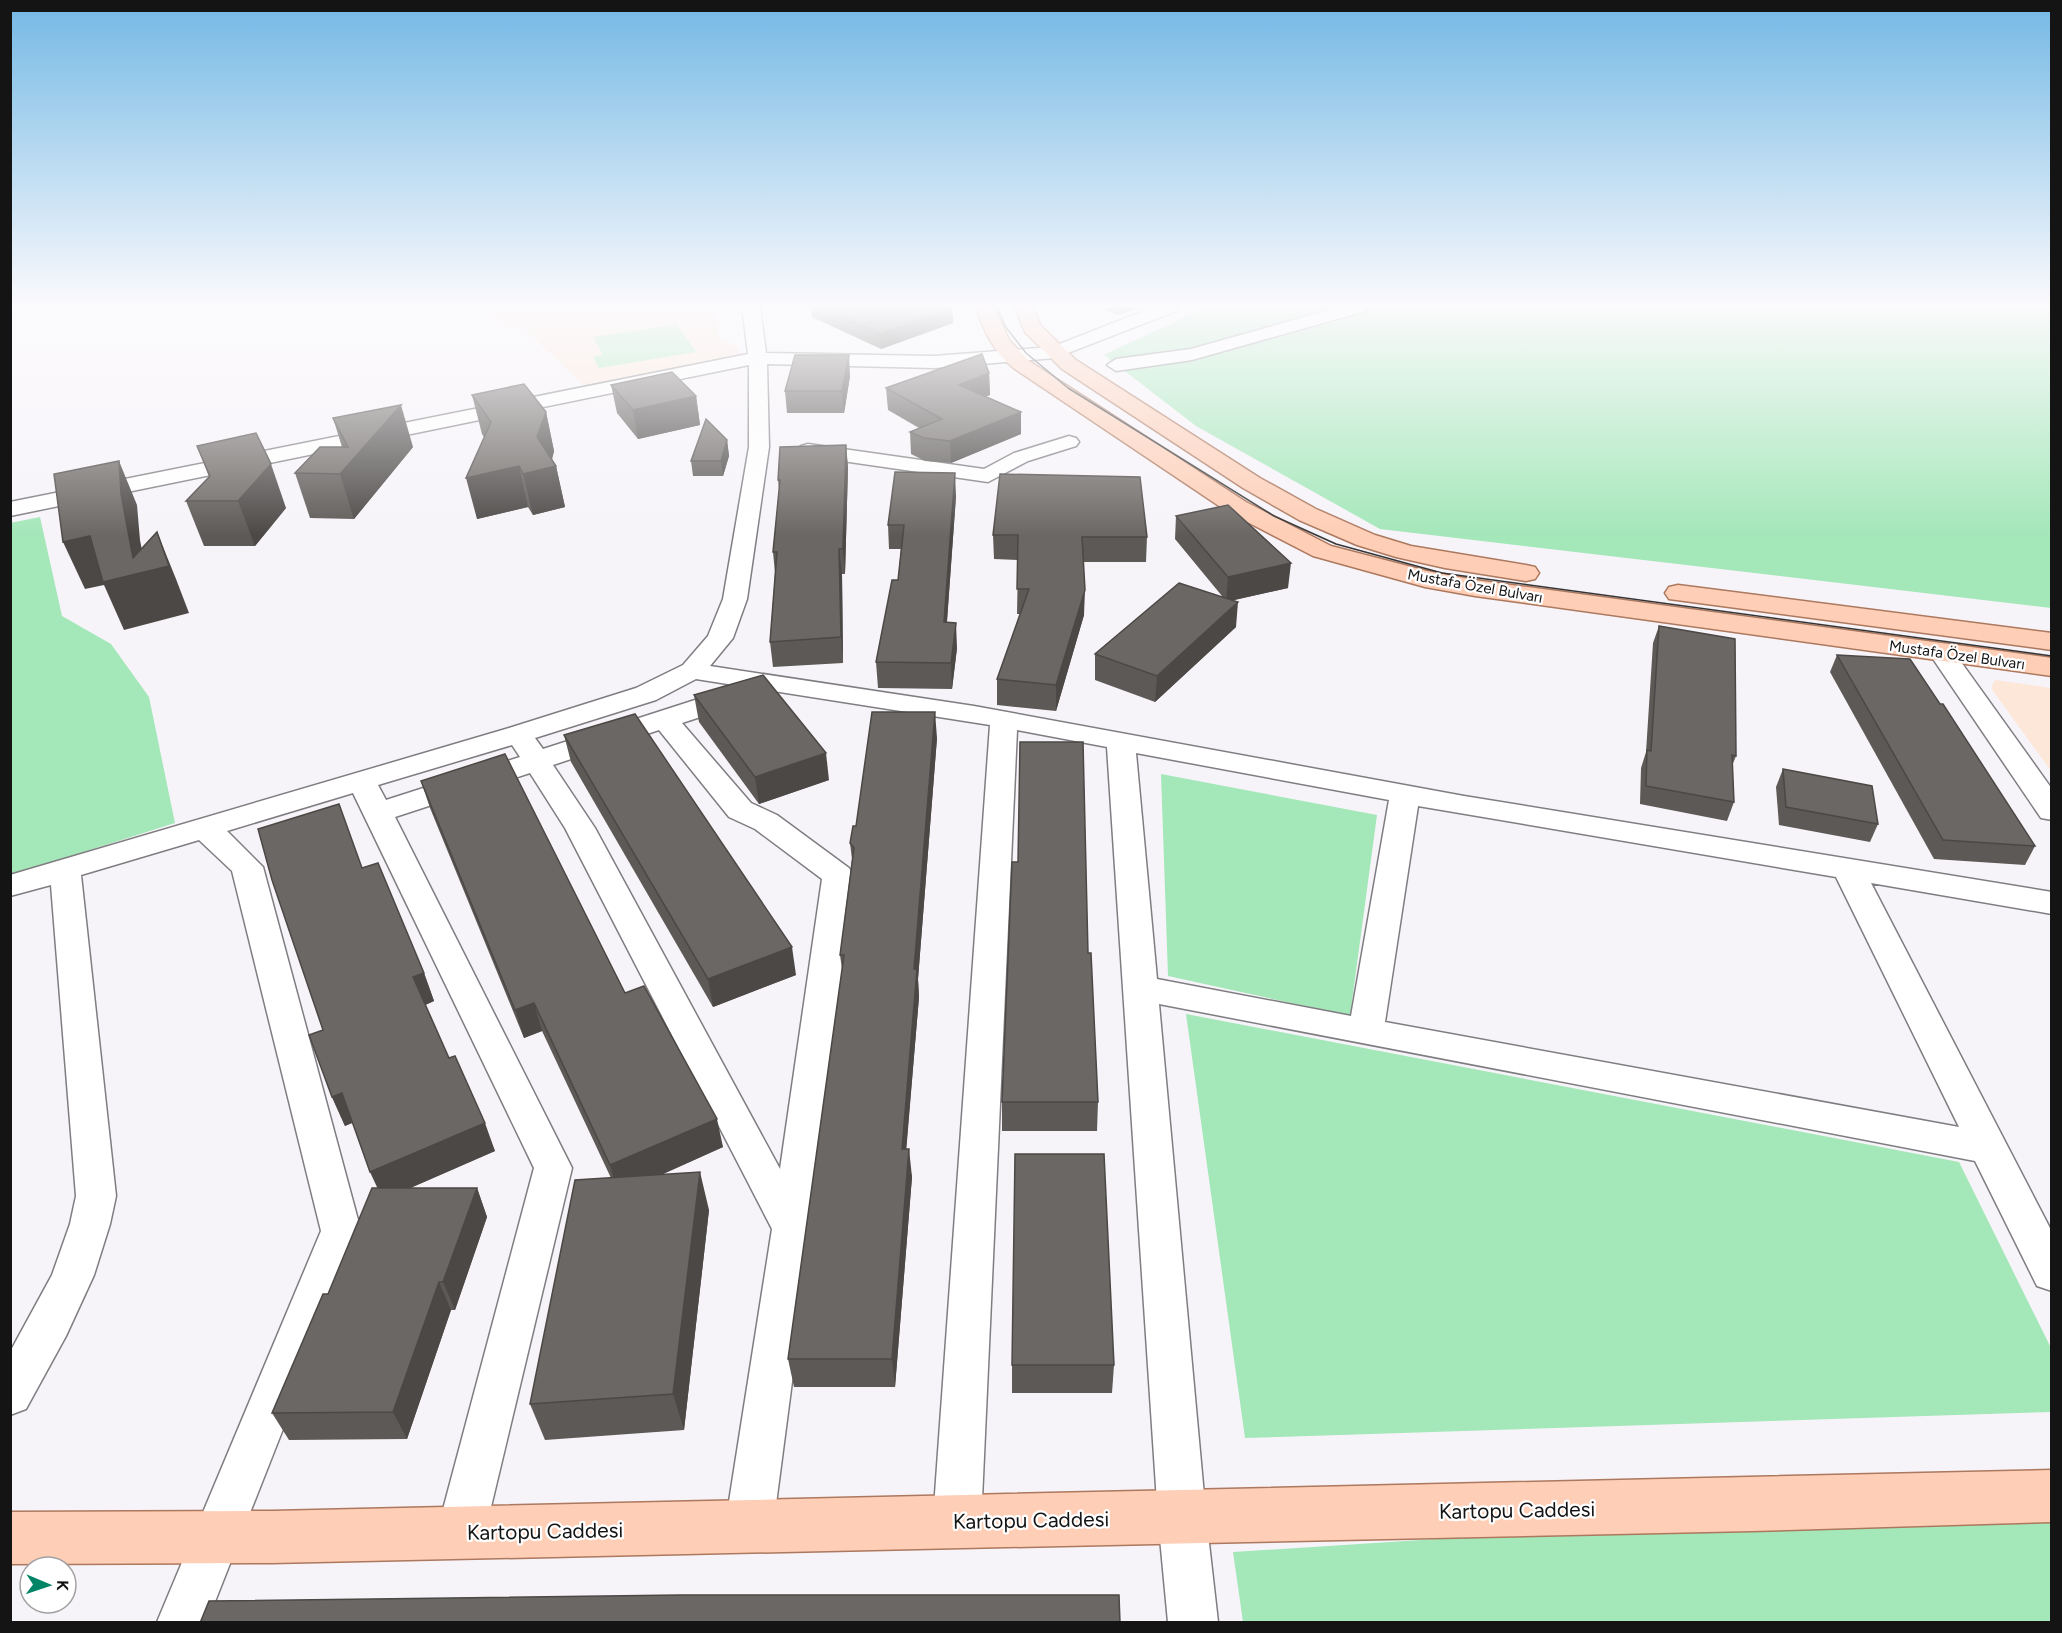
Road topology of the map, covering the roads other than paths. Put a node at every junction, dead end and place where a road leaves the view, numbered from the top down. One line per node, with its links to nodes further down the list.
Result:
1 (633, 383): 7 (street)
2 (758, 383): 6 (street)
3 (1049, 383): 9 (main road, Mustafa Özel Bulvarı)
4 (1098, 383): 8 (main road, Mustafa Özel Bulvarı)
5 (1069, 442): 6 (street)
6 (759, 447): 11 (street)
7 (10, 509)
8 (2052, 642)
9 (1942, 653): 10 (main road, Mustafa Özel Bulvarı); 20 (street)
10 (2052, 667)
11 (692, 671): 12 (street); 15 (street)
12 (773, 684): 13 (street); 14 (street)
13 (665, 720): 17 (street); 29 (street)
14 (1004, 720): 16 (street); 34 (street)
15 (519, 735): 17 (street); 19 (street)
16 (1121, 741): 18 (street); 26 (street)
17 (537, 762): 19 (street); 29 (street)
18 (1405, 794): 22 (street); 27 (street)
19 (369, 797): 21 (street); 36 (street)
20 (2052, 811)
21 (205, 828): 23 (street); 37 (street)
22 (1848, 869): 25 (street); 28 (street)
23 (65, 870): 24 (street); 31 (street)
24 (10, 886)
25 (2052, 903)
26 (1140, 988): 27 (street); 33 (street)
27 (1366, 1032): 28 (street)
28 (1988, 1148): 30 (street)
29 (792, 1229): 35 (street)
30 (2052, 1273)
31 (10, 1394)
32 (2052, 1496): 33 (main road, Kartopu Caddesi)
33 (1182, 1517): 34 (main road, Kartopu Caddesi); 40 (street)
34 (957, 1522): 35 (main road, Kartopu Caddesi)
35 (749, 1527): 36 (main road, Kartopu Caddesi)
36 (461, 1532): 37 (main road, Kartopu Caddesi)
37 (219, 1536): 38 (main road, Kartopu Caddesi); 39 (street)
38 (10, 1538)
39 (182, 1623)
40 (1193, 1623)

